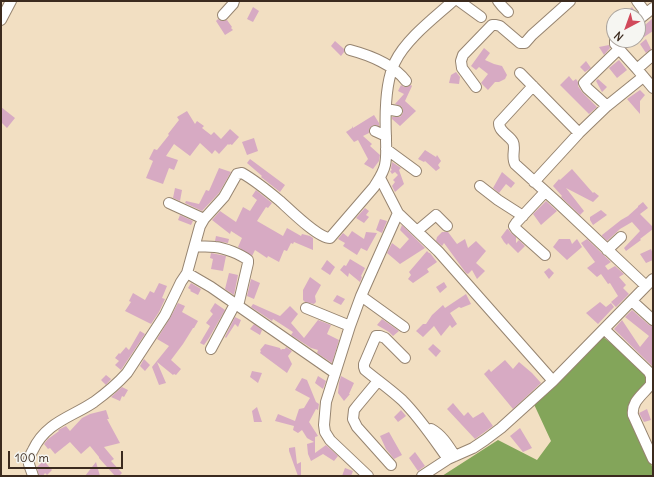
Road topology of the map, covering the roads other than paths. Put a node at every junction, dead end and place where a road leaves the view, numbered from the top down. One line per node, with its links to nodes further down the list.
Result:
1 (11, 1): 12 (street)
2 (453, 1): 17 (street)
3 (459, 1): 11 (street)
4 (498, 1): 9 (street)
5 (570, 1): 22 (street)
6 (637, 1): 8 (street)
7 (232, 2): 10 (street)
8 (650, 10)
9 (508, 12)
10 (223, 15)
11 (480, 17)
12 (1, 20)
13 (614, 48): 24 (street)
14 (619, 48): 19 (street)
15 (350, 50): 17 (street)
16 (653, 55): 19 (street)
17 (392, 68): 20 (street); 25 (street)
18 (520, 73): 21 (street)
19 (640, 73): 23 (street); 24 (street)
20 (406, 81)
21 (533, 86): 28 (street); 33 (street)
22 (476, 87)
23 (653, 88)
24 (607, 106): 28 (street)
25 (386, 109): 26 (street); 29 (street)
26 (397, 111)
27 (375, 131): 29 (street)
28 (579, 133): 33 (street)
29 (386, 136): 30 (street)
30 (386, 149): 31 (street); 32 (street)
31 (416, 171)
32 (380, 178): 37 (street); 39 (street)
33 (534, 182): 35 (street)
34 (480, 186): 38 (street)
35 (545, 192): 38 (street); 44 (street)
36 (169, 203): 39 (street)
37 (398, 213): 41 (street); 48 (street)
38 (523, 216): 45 (street)
39 (204, 220): 43 (street)
40 (447, 226): 41 (street)
41 (417, 231): 60 (street)
42 (620, 237): 44 (street)
43 (195, 246): 46 (street); 50 (street)
44 (607, 250): 47 (street)
45 (546, 255)
46 (187, 273): 50 (street); 64 (street)
47 (650, 283): 49 (street)
48 (361, 296): 53 (street); 54 (street)
49 (632, 301): 52 (street); 55 (street)
50 (236, 305): 56 (street); 58 (street)
51 (306, 308): 53 (street)
52 (653, 320)
53 (350, 326): 58 (street)
54 (404, 327)
55 (604, 329): 60 (street); 62 (street)
56 (211, 349)
57 (405, 358): 59 (street)
58 (335, 373): 65 (street)
59 (378, 381): 61 (street); 63 (street)
60 (553, 381): 61 (street)
61 (451, 458): 66 (street)
62 (653, 459)
63 (391, 465)
64 (33, 476)
65 (368, 476)
66 (422, 476)

